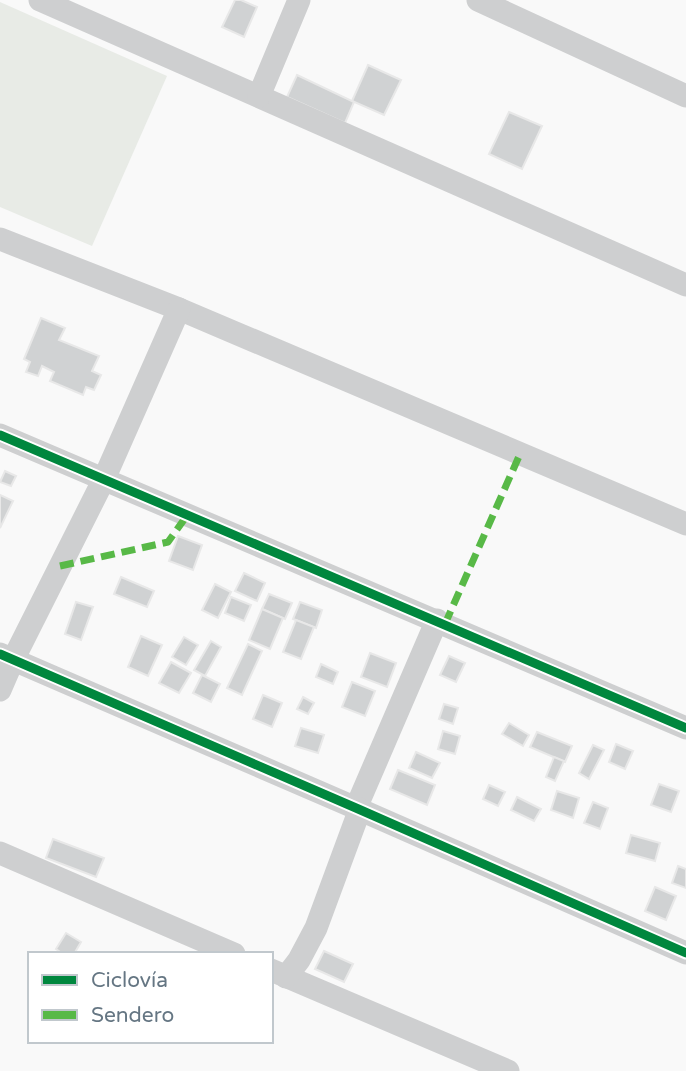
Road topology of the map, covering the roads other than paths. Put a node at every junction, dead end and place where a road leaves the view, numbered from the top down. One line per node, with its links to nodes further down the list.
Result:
1 (40, 0): 4 (street)
2 (299, 0): 4 (street)
3 (478, 0): 5 (street)
4 (259, 96): 7 (street)
5 (686, 96)
6 (0, 239): 8 (street)
7 (686, 285)
8 (179, 309): 10 (street); 11 (street)
9 (0, 435): 10 (street)
10 (104, 479): 12 (street); 13 (street)
11 (686, 524)
12 (437, 620): 15 (street); 16 (street)
13 (7, 657): 14 (street); 16 (street)
14 (0, 690)
15 (686, 728)
16 (358, 809): 19 (street); 20 (street)
17 (0, 853): 18 (street)
18 (229, 952)
19 (686, 953)
20 (279, 973): 21 (street)
21 (508, 1071)

